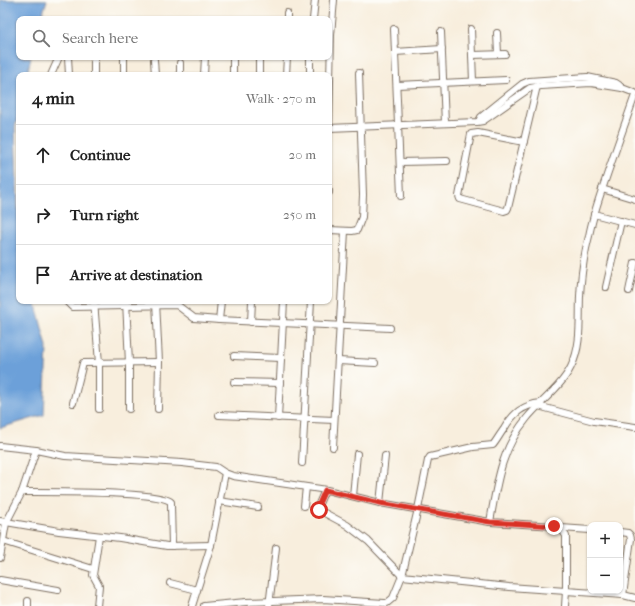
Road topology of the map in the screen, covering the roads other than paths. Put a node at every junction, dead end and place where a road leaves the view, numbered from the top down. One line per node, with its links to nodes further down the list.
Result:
1 (315, 0): 3 (street)
2 (334, 0): 4 (street)
3 (312, 16)
4 (332, 18)
5 (394, 29): 10 (street)
6 (471, 29): 11 (street)
7 (441, 32): 9 (street)
8 (497, 33): 11 (street)
9 (442, 49): 10 (street); 39 (street)
10 (395, 52): 40 (street)
11 (472, 55): 38 (street)
12 (58, 60): 24 (street)
13 (68, 60): 25 (street)
14 (94, 60): 26 (street)
15 (124, 60): 27 (street)
16 (154, 60): 28 (street)
17 (205, 60): 30 (street)
18 (233, 60): 31 (street)
19 (259, 60): 32 (street)
20 (287, 60): 33 (street)
21 (310, 60): 34 (street)
22 (330, 60): 35 (street)
23 (180, 63): 29 (street)
24 (52, 72)
25 (69, 72)
26 (94, 72)
27 (124, 72)
28 (154, 72)
29 (180, 72)
30 (204, 72)
31 (233, 72)
32 (259, 72)
33 (286, 72)
34 (310, 72)
35 (330, 72)
36 (358, 73): 48 (street)
37 (506, 80): 38 (street)
38 (473, 81): 39 (street)
39 (444, 83): 40 (street); 45 (street)
40 (397, 85): 46 (street)
41 (537, 86): 42 (street); 44 (street); 50 (street)
42 (622, 88): 43 (street); 44 (street)
43 (635, 94): 53 (street)
44 (478, 122): 45 (street); 49 (street)
45 (446, 123): 46 (street)
46 (399, 125): 48 (street); 52 (street)
47 (332, 127): 48 (street)
48 (361, 127): 60 (street)
49 (478, 133): 50 (street); 50 (street)
50 (524, 142)
51 (446, 161): 52 (street)
52 (400, 162): 54 (street)
53 (602, 190): 55 (street); 56 (street)
54 (401, 196)
55 (635, 199)
56 (594, 214): 57 (street); 89 (street)
57 (620, 221): 58 (street); 62 (street)
58 (635, 225)
59 (332, 230): 60 (street)
60 (345, 231): 77 (street)
61 (635, 263): 63 (street)
62 (606, 287)
63 (629, 291)
64 (69, 304): 65 (street)
65 (94, 304): 83 (street)
66 (126, 304): 84 (street)
67 (156, 304): 82 (street)
68 (166, 304): 73 (street)
69 (220, 304): 73 (street)
70 (252, 304): 74 (street)
71 (284, 304): 75 (street)
72 (311, 304): 76 (street)
73 (220, 320): 74 (street)
74 (251, 322): 75 (street)
75 (283, 323): 76 (street); 80 (street)
76 (310, 324): 77 (street); 95 (street)
77 (340, 326): 78 (street); 81 (street)
78 (390, 328)
79 (234, 356): 80 (street)
80 (281, 358): 87 (street)
81 (338, 361): 85 (street); 96 (street)
82 (159, 362): 84 (street); 92 (street)
83 (99, 363): 84 (street); 88 (street); 90 (street)
84 (129, 363): 91 (street)
85 (375, 363)
86 (234, 382): 87 (street)
87 (280, 383): 94 (street)
88 (73, 402)
89 (540, 405): 97 (street); 113 (street); 115 (street)
90 (98, 409)
91 (129, 409)
92 (158, 409)
93 (219, 415): 94 (street)
94 (278, 418): 95 (street)
95 (305, 419): 96 (street); 103 (street)
96 (334, 420): 99 (street)
97 (635, 427)
98 (0, 446): 100 (street)
99 (333, 447)
100 (36, 450): 104 (street); 107 (street)
101 (357, 454): 108 (street)
102 (385, 456): 110 (street)
103 (302, 463)
104 (225, 473): 105 (street); 109 (street)
105 (306, 487): 106 (street); 111 (street)
106 (325, 490): 108 (street); 126 (street)
107 (22, 492): 114 (street); 122 (street)
108 (353, 496): 110 (street)
109 (219, 501): 112 (street); 121 (street)
110 (380, 503): 113 (street)
111 (304, 506)
112 (258, 507)
113 (418, 509): 115 (street); 126 (street)
114 (3, 522): 119 (street); 120 (street)
115 (490, 522): 116 (street)
116 (561, 528): 117 (street); 131 (street)
117 (587, 530)
118 (623, 532): 132 (street)
119 (99, 536): 122 (street); 125 (street)
120 (3, 542): 124 (street); 125 (street)
121 (211, 545): 122 (street); 130 (street)
122 (172, 546)
123 (276, 548): 135 (street)
124 (0, 558)
125 (94, 569): 136 (street)
126 (402, 576): 131 (street); 135 (street)
127 (0, 580): 129 (street)
128 (170, 583): 130 (street)
129 (58, 590)
130 (197, 590): 137 (street)
131 (566, 591): 132 (street); 139 (street)
132 (623, 595): 133 (street)
133 (635, 598)
134 (243, 604): 135 (street); 138 (street)
135 (269, 604)
136 (97, 606)
137 (192, 606)
138 (204, 606)
139 (565, 606)

